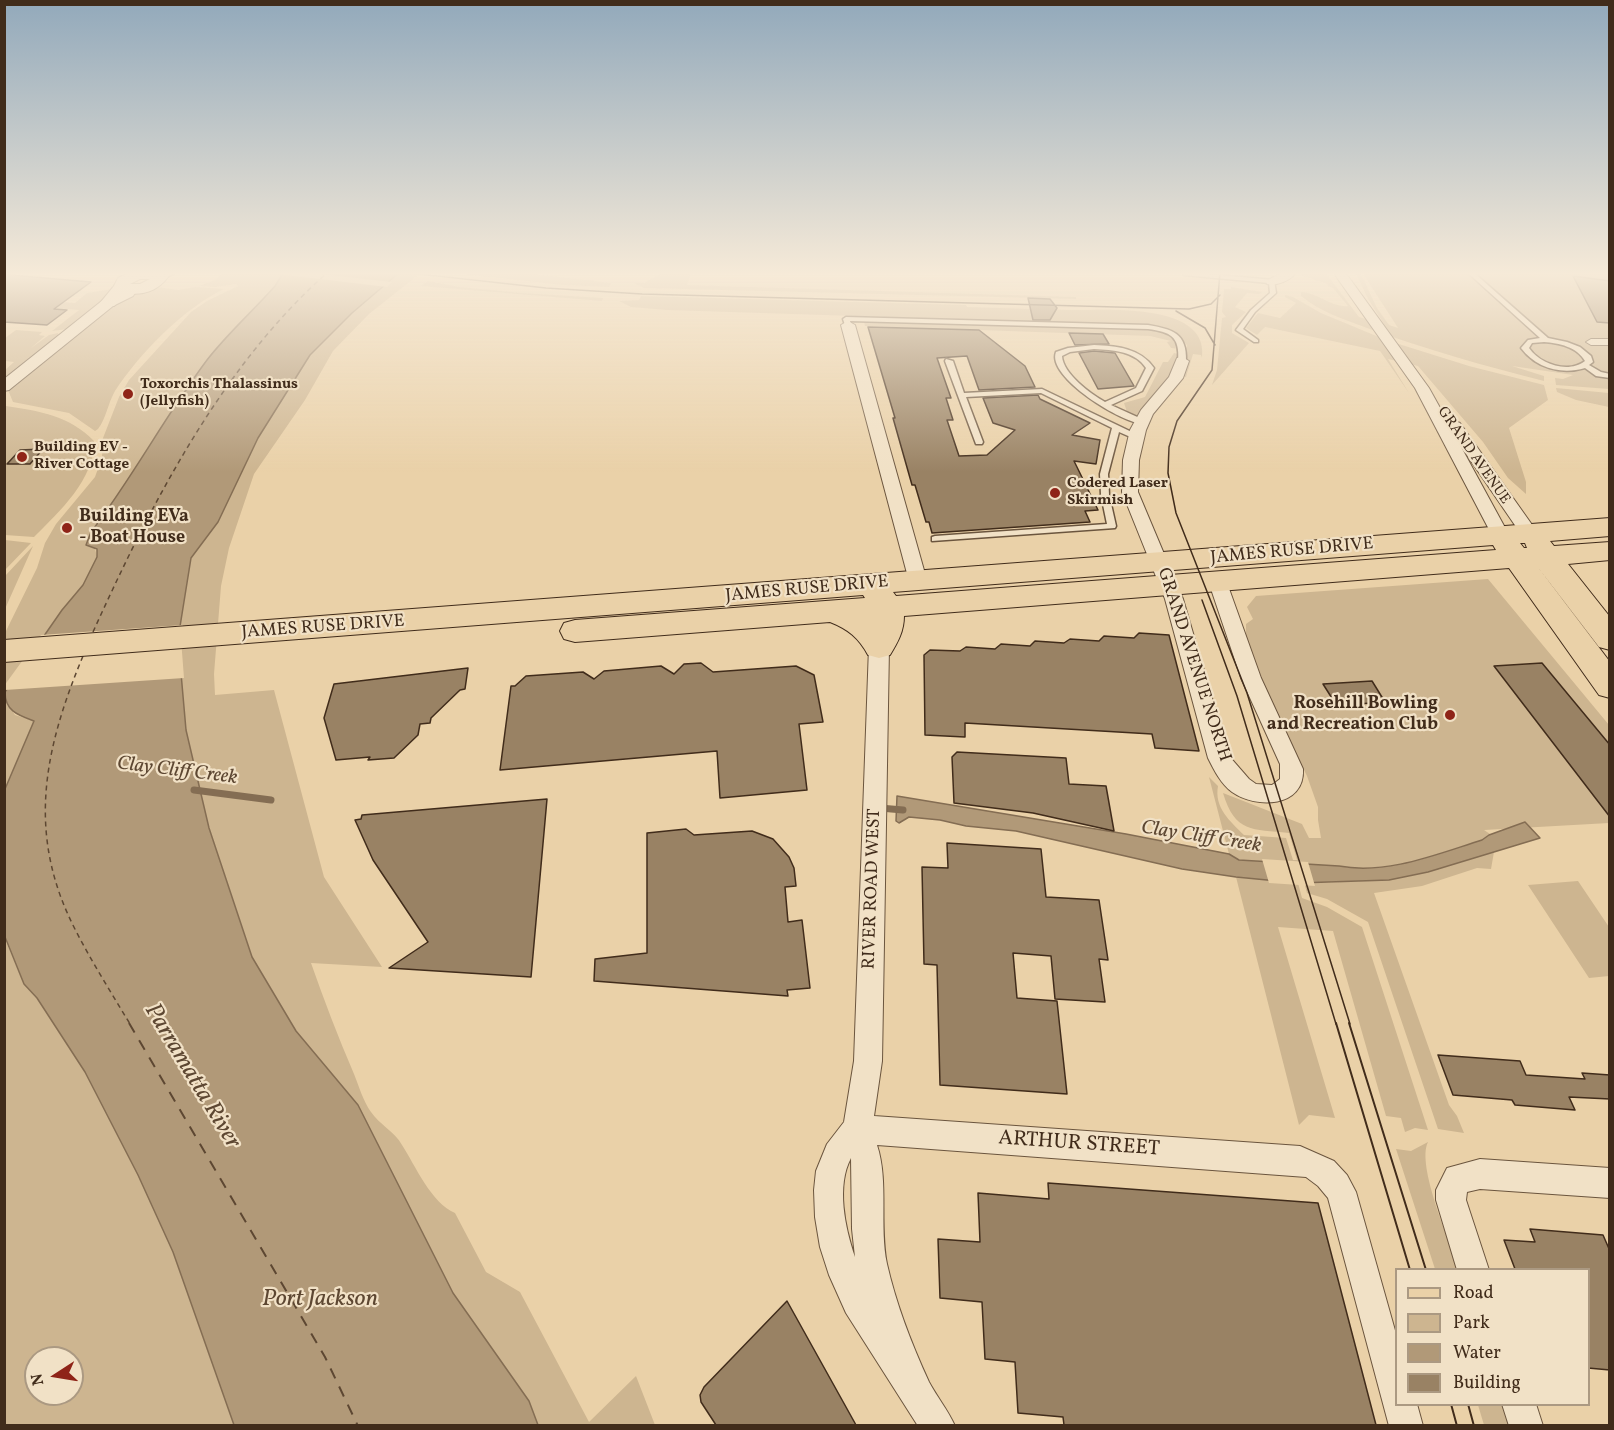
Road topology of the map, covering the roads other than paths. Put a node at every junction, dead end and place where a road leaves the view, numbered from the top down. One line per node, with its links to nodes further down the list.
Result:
1 (64, 339): 15 (street)
2 (852, 339): 29 (street)
3 (1179, 339): 11 (lane)
4 (1252, 339): 7 (lane)
5 (1387, 339): 13 (street, GRAND AVENUE)
6 (1545, 339): 12 (lane); 12 (lane)
7 (1256, 341)
8 (1591, 342): 9 (street)
9 (1610, 342)
10 (949, 361): 16 (lane)
11 (1182, 361): 19 (street)
12 (1586, 366): 14 (lane)
13 (1411, 373): 22 (street, GRAND AVENUE); 24 (street, GRAND AVENUE)
14 (1610, 376)
15 (4, 387)
16 (962, 395): 18 (lane); 20 (lane)
17 (1106, 404): 17 (lane); 19 (lane)
18 (1116, 427): 19 (lane); 23 (lane)
19 (1138, 430): 28 (street, GRAND AVENUE NORTH)
20 (979, 442)
21 (1610, 527): 22 (main road, JAMES RUSE DRIVE)
22 (1529, 533): 24 (main road, JAMES RUSE DRIVE); 26 (main road)
23 (935, 539)
24 (1507, 547): 26 (main road, JAMES RUSE DRIVE); 27 (main road, JAMES RUSE DRIVE); 28 (main road, JAMES RUSE DRIVE); 39 (main road)
25 (1610, 551): 26 (main road, JAMES RUSE DRIVE)
26 (1548, 556): 35 (main road)
27 (1478, 561): 30 (main road, JAMES RUSE DRIVE); 40 (main road)
28 (1165, 574): 29 (main road, JAMES RUSE DRIVE); 30 (main road, JAMES RUSE DRIVE); 30 (street, GRAND AVENUE NORTH); 32 (main road, JAMES RUSE DRIVE)
29 (918, 581): 31 (main road, JAMES RUSE DRIVE)
30 (1218, 583)
31 (863, 585): 32 (main road); 34 (main road, JAMES RUSE DRIVE)
32 (888, 608): 33 (main road, JAMES RUSE DRIVE); 36 (main road)
33 (834, 612): 34 (main road, JAMES RUSE DRIVE); 36 (main road)
34 (352, 637): 37 (main road, JAMES RUSE DRIVE); 38 (main road, JAMES RUSE DRIVE)
35 (1610, 639)
36 (879, 648): 41 (street, RIVER ROAD WEST)
37 (4, 651)
38 (4, 673)
39 (1610, 686)
40 (1610, 692)
41 (857, 1129): 44 (street, ARTHUR STREET); 47 (street, RIVER ROAD WEST)
42 (1610, 1183): 43 (street)
43 (1473, 1268)
44 (1395, 1388)
45 (1401, 1406): 48 (street)
46 (1520, 1406): 49 (street)
47 (938, 1425)
48 (1406, 1425)
49 (1526, 1425)

